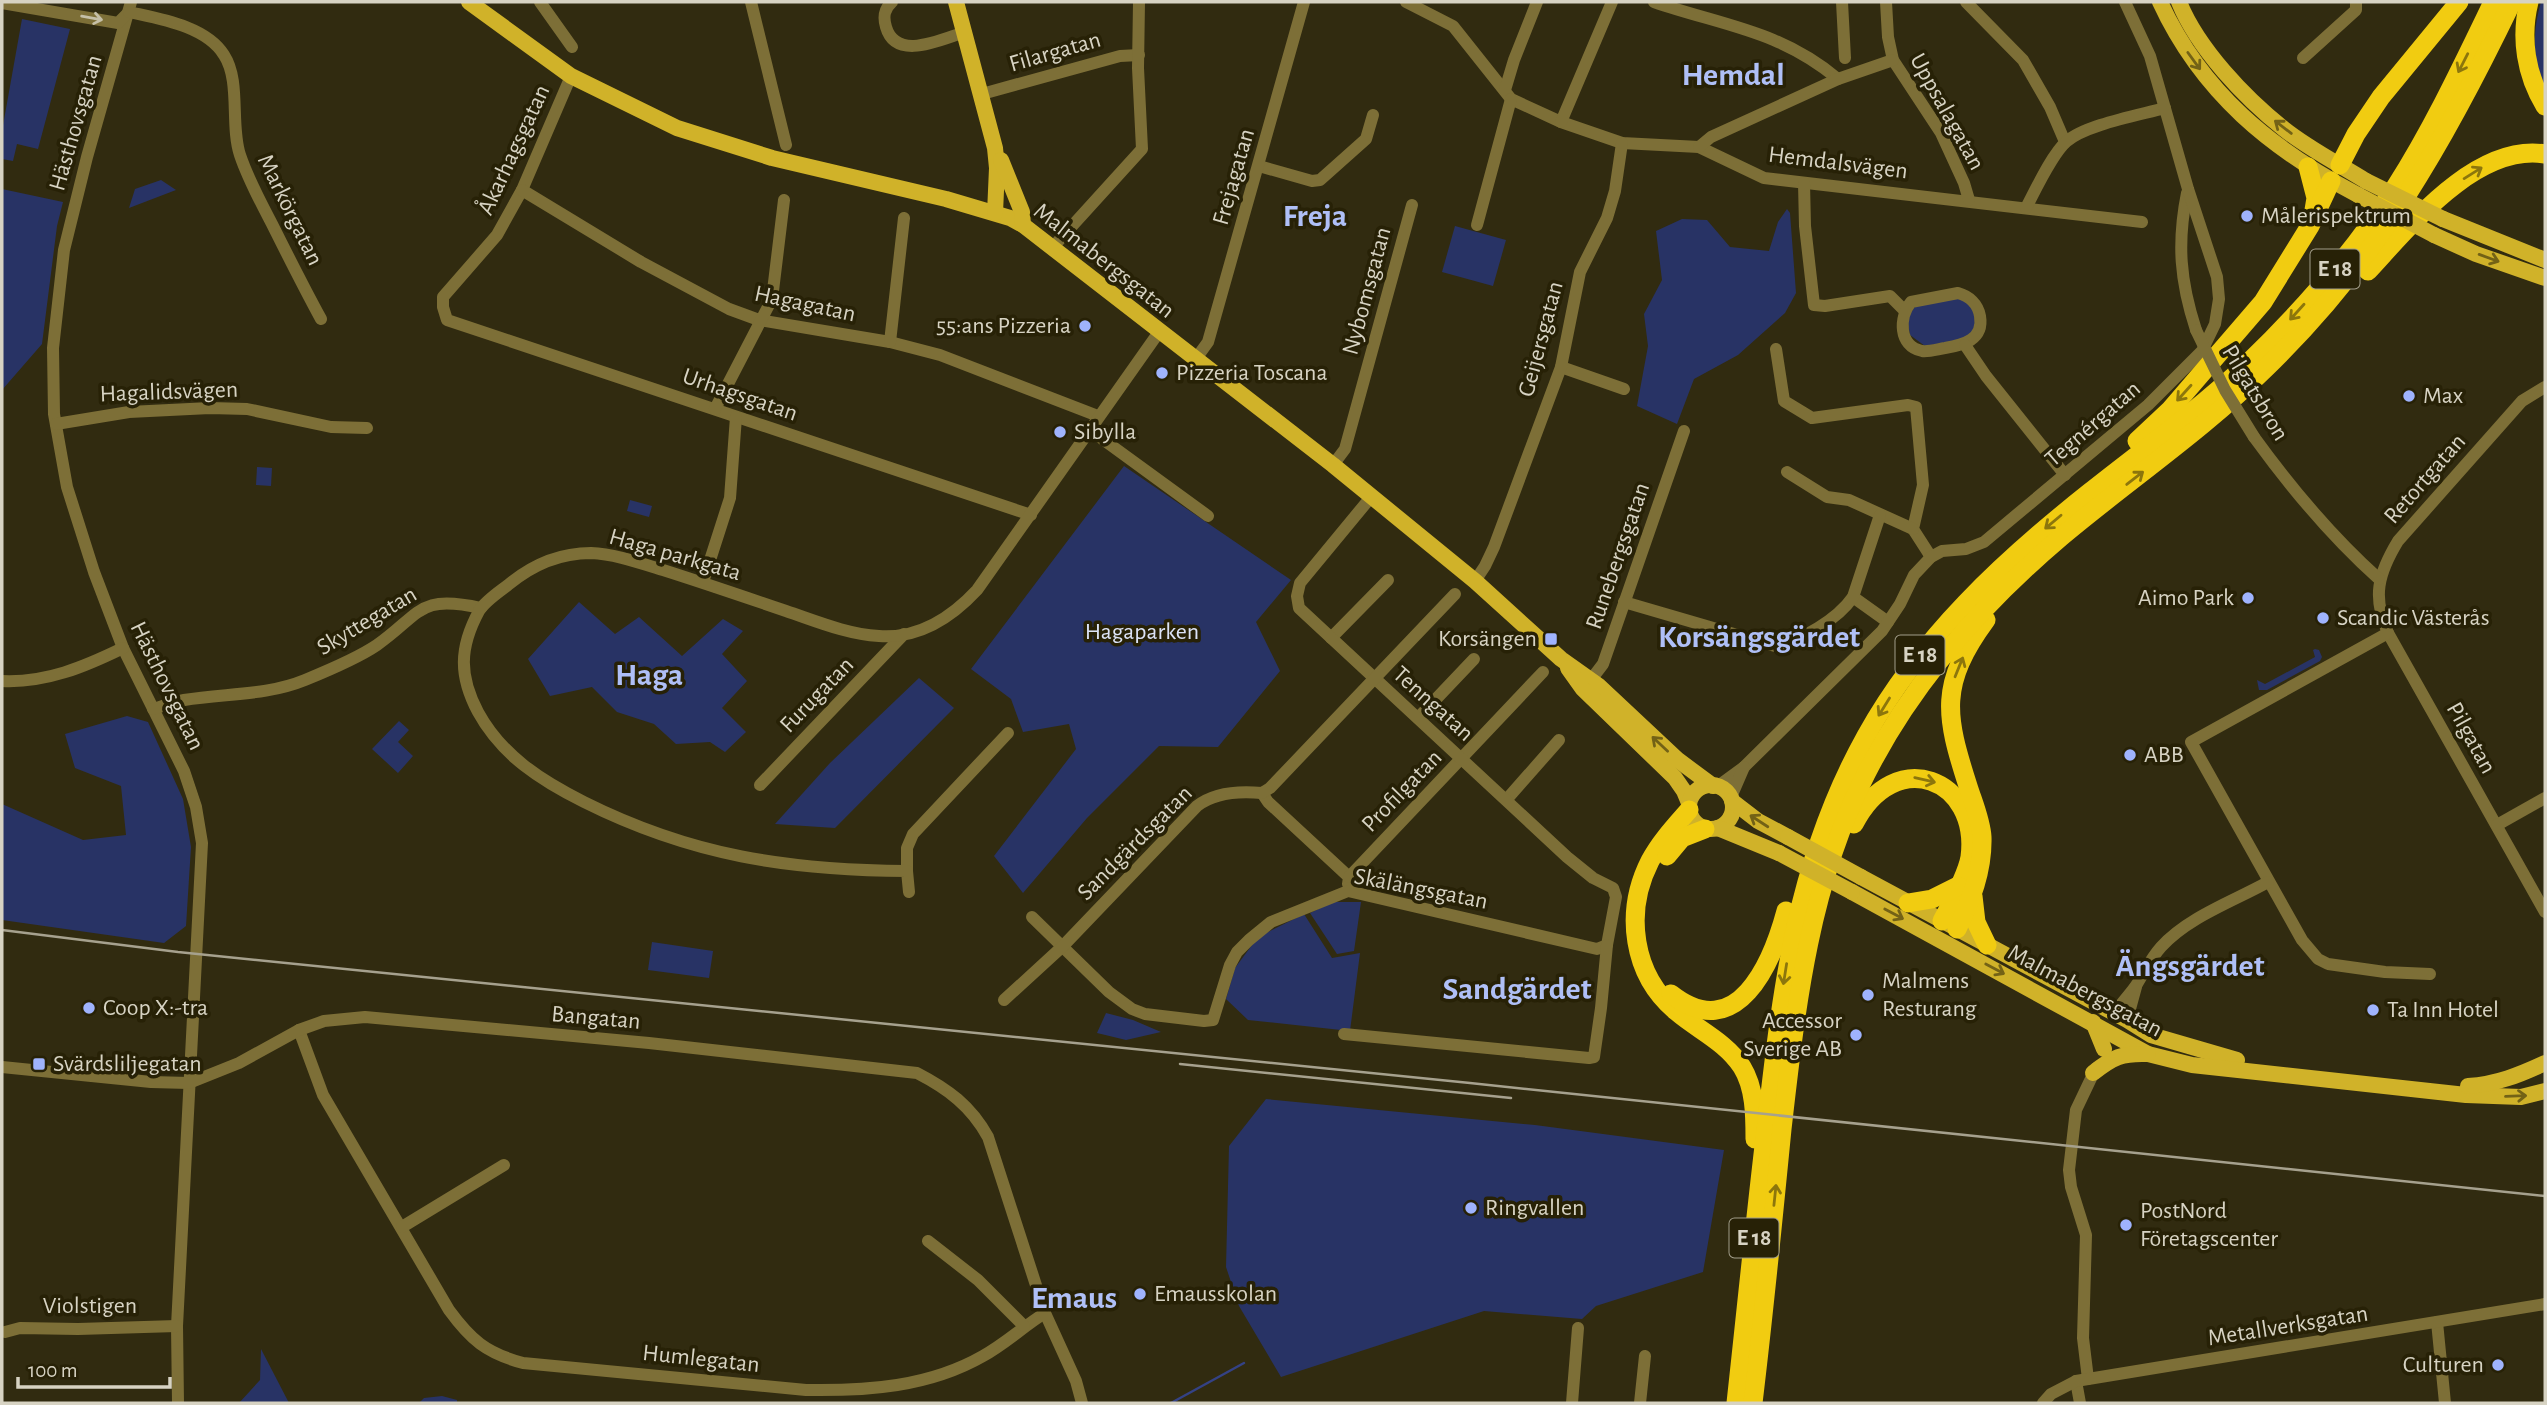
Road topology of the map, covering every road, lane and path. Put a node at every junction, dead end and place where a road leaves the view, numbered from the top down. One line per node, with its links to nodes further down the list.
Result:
1 (469, 2): 31 (main road, Malmabergsgatan)
2 (540, 2): 26 (street)
3 (751, 2): 41 (street)
4 (892, 2): 25 (street)
5 (956, 2): 25 (main road)
6 (1139, 2): 27 (street)
7 (1304, 2): 45 (street, Frejagatan)
8 (1406, 2): 34 (street, Hemdalsvägen)
9 (1536, 2): 34 (street)
10 (1612, 2): 38 (street)
11 (1654, 2): 32 (street)
12 (1842, 2): 28 (street)
13 (1886, 2): 30 (street, Uppsalagatan)
14 (1966, 2): 39 (street)
15 (2125, 2): 36 (street, Tegnérgatan)
16 (2160, 2): 46 (main road, one-way to 46)
17 (2179, 2): 47 (main road, one-way to 17)
18 (2356, 2): 29 (street)
19 (2459, 2): 47 (highway, E 18)
20 (2493, 2): 88 (highway, E 18, one-way to 88)
21 (2512, 2): 69 (highway, E 18)
22 (2529, 2): 35 (highway)
23 (2, 3): 24 (street, one-way to 24)
24 (127, 5): 67 (street, Markörgatan); 81 (street, Hästhovsgatan)
25 (965, 32): 33 (main road)
26 (572, 47)
27 (1139, 55): 33 (street, Filargatan); 62 (street)
28 (1844, 58)
29 (2303, 58)
30 (1893, 60): 32 (street); 53 (street, Uppsalagatan)
31 (571, 76): 51 (street, Åkarhagsgatan); 56 (main road, Malmabergsgatan)
32 (1839, 79): 42 (street)
33 (982, 94): 43 (main road)
34 (1508, 95): 38 (street, Hemdalsvägen); 61 (street)
35 (2545, 106)
36 (2165, 107): 39 (street); 50 (street, Tegnérgatan)
37 (1373, 115): 45 (street)
38 (1561, 121): 40 (street, Hemdalsvägen)
39 (2065, 142): 55 (street)
40 (1622, 144): 42 (street, Hemdalsvägen); 75 (street, Geijersgatan)
41 (786, 145)
42 (1699, 146): 48 (street, Hemdalsvägen)
43 (995, 148): 56 (main road); 60 (main road)
44 (2545, 154): 69 (highway, E 18, one-way to 44)
45 (1259, 166): 74 (street, Frejagatan)
46 (2308, 167): 47 (main road); 58 (highway)
47 (2335, 173): 49 (main road); 58 (highway, E 18)
48 (1804, 183): 53 (street, Hemdalsvägen); 66 (street)
49 (2362, 188): 63 (main road, bridge); 64 (main road, one-way to 64, bridge)
50 (2188, 189): 87 (street, Tegnérgatan); 96 (street, Pilgatsbron, bridge)
51 (522, 190): 65 (street, Åkarhagsgatan); 68 (street, Hagagatan)
52 (784, 200): 68 (street)
53 (1969, 200): 55 (street, Hemdalsvägen)
54 (1412, 205): 85 (street, Nybomsgatan)
55 (2026, 208): 59 (street, Hemdalsvägen)
56 (995, 213): 60 (main road, Malmabergsgatan)
57 (904, 218): 71 (street)
58 (2313, 219): 88 (highway, E 18, one-way to 88)
59 (2142, 222)
60 (1023, 225): 62 (main road, Malmabergsgatan)
61 (1477, 225)
62 (1053, 247): 70 (main road, Malmabergsgatan)
63 (2545, 260)
64 (2545, 278)
65 (443, 307): 78 (street, Urhagsgatan)
66 (1905, 311): 72 (street); 72 (street)
67 (321, 319)
68 (760, 320): 71 (street, Hagagatan); 78 (street)
69 (2311, 322): 94 (highway, E 18, one-way to 69)
70 (1159, 332): 74 (main road, Malmabergsgatan); 80 (street, Haga parkgata)
71 (890, 342): 80 (street, Hagagatan)
72 (1965, 345): 87 (street)
73 (1776, 349): 93 (street)
74 (1195, 360): 85 (main road, Malmabergsgatan)
75 (1561, 367): 77 (street); 98 (street, Geijersgatan)
76 (2545, 387): 96 (street, Retortgatan)
77 (1624, 389)
78 (716, 409): 79 (street, Urhagsgatan)
79 (736, 416): 90 (street, Urhagsgatan); 99 (street)
80 (1098, 416): 83 (street, Haga parkgata)
81 (56, 424): 82 (street, Hagalidsvägen); 108 (street, Hästhovsgatan)
82 (367, 428)
83 (1090, 430): 90 (street, Haga parkgata); 91 (street)
84 (1684, 431): 102 (street, Runebergsgatan)
85 (1333, 465): 89 (main road, Malmabergsgatan)
86 (1787, 472): 92 (street)
87 (2065, 475): 95 (street, Tegnérgatan)
88 (2106, 479): 133 (highway, E 18, one-way to 133)
89 (1371, 497): 98 (main road, Malmabergsgatan); 107 (street, Tenngatan)
90 (1031, 515): 105 (street, Haga parkgata)
91 (1208, 516)
92 (1880, 516): 93 (street); 101 (street)
93 (1913, 529): 95 (street)
94 (2062, 536): 129 (highway, E 18); 134 (highway, E 18, one-way to 94)
95 (1931, 557): 104 (street)
96 (2379, 579): 106 (street, Pilgatan)
97 (1388, 580): 107 (street)
98 (1475, 581): 113 (main road, Malmabergsgatan)
99 (703, 583): 103 (street, Haga parkgata); 105 (street, Haga parkgata)
100 (1455, 594): 111 (street)
101 (1853, 597): 102 (street); 104 (street)
102 (1624, 602): 113 (street, Runebergsgatan)
103 (481, 608): 114 (street, Skyttegatan); 130 (street, Haga parkgata)
104 (1888, 622): 119 (street)
105 (904, 634): 120 (street, Furugatan)
106 (2388, 634): 127 (street, Pilgatan); 132 (street)
107 (1331, 638): 111 (street, Tenngatan)
108 (123, 648): 112 (street); 114 (street, Hästhovsgatan)
109 (1474, 659): 115 (street)
110 (1543, 673): 118 (street, Profilgatan)
111 (1374, 679): 115 (street, Tenngatan); 122 (street)
112 (2, 681)
113 (1587, 684): 121 (main road, Malmabergsgatan, one-way to 113); 126 (main road, Malmabergsgatan)
114 (153, 709): 156 (street, Hästhovsgatan)
115 (1418, 718): 118 (street, Tenngatan)
116 (1008, 733): 130 (street)
117 (1559, 740): 124 (street)
118 (1462, 759): 124 (street, Tenngatan); 131 (street, Profilgatan)
119 (1744, 767): 121 (street); 125 (street)
120 (760, 785)
121 (1716, 786): 125 (main road); 126 (main road)
122 (1262, 793): 131 (street); 143 (street, Sandgärdsgatan)
123 (2545, 798): 127 (street)
124 (1507, 799): 141 (street, Tenngatan)
125 (1732, 799): 128 (main road); 137 (main road, Malmabergsgatan, one-way to 125, bridge)
126 (1689, 807): 128 (main road); 159 (highway, E 18)
127 (2497, 825): 138 (street, Pilgatan)
128 (1711, 829): 133 (highway, E 18); 140 (main road, Malmabergsgatan, one-way to 140, bridge)
129 (1836, 841): 134 (highway, E 18, one-way to 134); 165 (highway, E 18, one-way to 129)
130 (907, 871): 136 (street)
131 (1349, 877): 135 (street)
132 (2268, 882): 144 (street); 146 (street)
133 (1805, 883): 159 (highway, E 18, one-way to 159)
134 (1966, 890): 137 (highway); 140 (highway, E 18); 142 (highway)
135 (1348, 891): 141 (street, Skälängsgatan); 143 (street, Skälängsgatan)
136 (909, 892)
137 (1909, 903): 140 (main road, Malmabergsgatan)
138 (2545, 912)
139 (1032, 917): 143 (street, Skälängsgatan)
140 (1946, 933): 142 (main road, Malmabergsgatan); 147 (main road, Malmabergsgatan, one-way to 147)
141 (1606, 945): 150 (street)
142 (1987, 945): 146 (main road, Malmabergsgatan)
143 (1063, 946): 145 (street, Sandgärdsgatan)
144 (2430, 974)
145 (1003, 1000)
146 (2121, 1017): 149 (main road); 153 (main road, Malmabergsgatan)
147 (2093, 1022): 149 (main road, Malmabergsgatan); 151 (main road)
148 (299, 1030): 156 (street, Bangatan); 160 (street, Humlegatan); 164 (street, Bangatan)
149 (2112, 1032): 151 (street); 152 (main road, Malmabergsgatan)
150 (1344, 1034)
151 (2105, 1049): 155 (street)
152 (2148, 1054): 155 (main road); 157 (main road, Malmabergsgatan, one-way to 157)
153 (2545, 1063)
154 (2, 1067): 156 (street, Bangatan)
155 (2093, 1073): 172 (street)
156 (189, 1083): 167 (street, Hästhovsgatan)
157 (2545, 1089)
158 (504, 1165): 160 (street)
159 (1761, 1171): 162 (highway, E 18)
160 (402, 1227): 168 (street, Humlegatan)
161 (928, 1241): 168 (street)
162 (1747, 1304): 177 (highway, E 18); 178 (highway, E 18)
163 (2545, 1304): 166 (street, Metallverksgatan)
164 (1045, 1313): 168 (street, Humlegatan); 174 (street, Bangatan)
165 (1762, 1319): 179 (highway, E 18); 180 (highway, E 18)
166 (2437, 1322): 172 (street, Metallverksgatan); 183 (street)
167 (177, 1326): 170 (street, Violstigen); 173 (street, Hästhovsgatan)
168 (1024, 1326)
169 (1578, 1328): 175 (street)
170 (5, 1332)
171 (1645, 1356): 176 (street)
172 (2082, 1380): 181 (street, Metallverksgatan); 182 (street)
173 (178, 1403)
174 (1082, 1403)
175 (1572, 1403)
176 (1640, 1403)
177 (1724, 1403)
178 (1736, 1403)
179 (1753, 1403)
180 (1766, 1403)
181 (2043, 1403)
182 (2080, 1403)
183 (2445, 1403)

